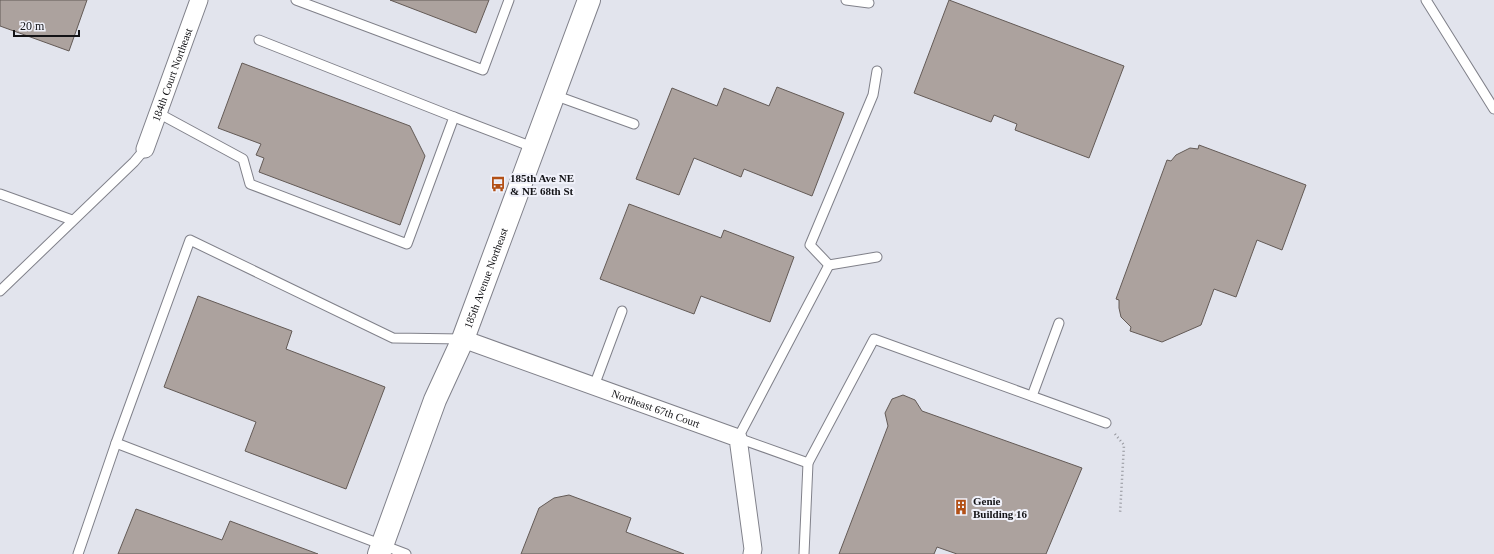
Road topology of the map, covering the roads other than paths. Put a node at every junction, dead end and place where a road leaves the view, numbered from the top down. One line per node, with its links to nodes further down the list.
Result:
1 (199, 0): 12 (street, 184th Court Northeast)
2 (296, 0): 3 (lane)
3 (509, 0)
4 (589, 0): 10 (street, 185th Avenue Northeast)
5 (846, 0): 7 (lane)
6 (1426, 0): 11 (lane)
7 (869, 3)
8 (259, 40): 13 (lane)
9 (877, 71): 20 (lane)
10 (554, 95): 14 (lane); 15 (street, 185th Avenue Northeast)
11 (1494, 109)
12 (158, 113): 13 (lane); 16 (street, 184th Court Northeast)
13 (454, 117): 15 (lane)
14 (634, 124)
15 (535, 148): 24 (street, 185th Avenue Northeast)
16 (145, 149): 18 (lane)
17 (0, 194): 18 (lane)
18 (72, 220): 21 (lane)
19 (878, 256): 20 (lane)
20 (829, 265): 28 (lane)
21 (0, 291)
22 (622, 311): 25 (lane)
23 (1059, 323): 26 (lane)
24 (463, 339): 25 (street, Northeast 67th Court); 29 (lane); 31 (street, 185th Avenue Northeast)
25 (594, 386): 28 (street, Northeast 67th Court)
26 (1032, 396): 27 (lane); 30 (lane)
27 (1106, 423)
28 (738, 438): 30 (lane); 34 (street)
29 (116, 443): 31 (lane); 32 (lane)
30 (808, 463): 35 (lane)
31 (380, 550): 33 (lane)
32 (78, 554)
33 (406, 554)
34 (752, 554)
35 (804, 554)

